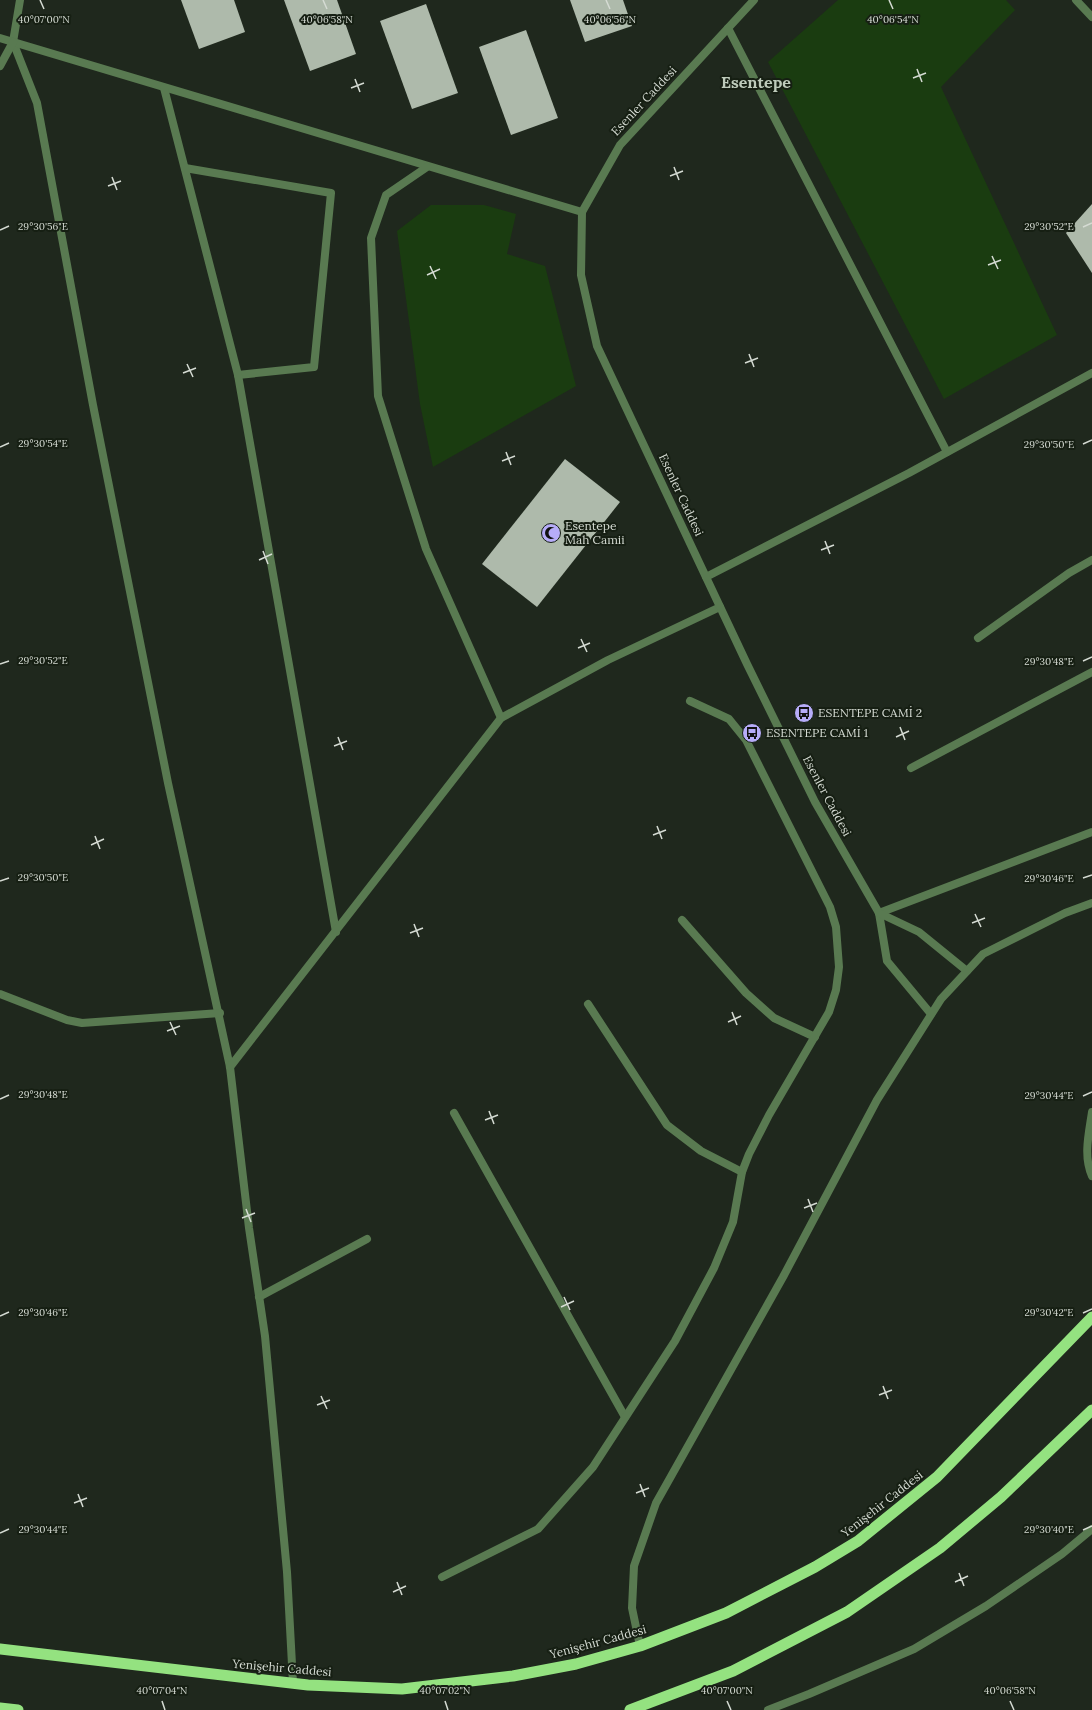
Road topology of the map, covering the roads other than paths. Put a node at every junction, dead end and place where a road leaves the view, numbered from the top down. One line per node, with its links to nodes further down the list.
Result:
1 (20, 0): 7 (street)
2 (754, 0): 5 (street, Esenler Caddesi)
3 (1076, 0): 4 (street)
4 (1092, 17)
5 (728, 28): 12 (street, Esenler Caddesi); 15 (street)
6 (0, 38): 7 (street)
7 (14, 42): 8 (street); 9 (street); 32 (street)
8 (0, 66)
9 (164, 88): 10 (street); 11 (street)
10 (427, 167): 12 (street); 22 (street)
11 (185, 168): 14 (street); 14 (street)
12 (582, 212): 17 (street, Esenler Caddesi)
13 (1092, 373): 15 (street)
14 (238, 375): 28 (street)
15 (947, 452): 17 (street)
16 (1092, 560): 19 (street)
17 (706, 577): 18 (street, Esenler Caddesi)
18 (720, 606): 22 (street); 26 (street, Esenler Caddesi)
19 (978, 638)
20 (1092, 672): 23 (street)
21 (690, 701): 34 (street)
22 (501, 718): 28 (street)
23 (911, 768)
24 (1092, 832): 26 (street)
25 (1092, 903): 29 (street)
26 (879, 913): 29 (street); 33 (street, Esenler Caddesi)
27 (682, 920): 34 (street)
28 (336, 932): 35 (street)
29 (967, 971): 33 (street)
30 (0, 994): 32 (street)
31 (588, 1004): 38 (street)
32 (220, 1013): 35 (street)
33 (931, 1014): 47 (street)
34 (815, 1037): 38 (street)
35 (230, 1067): 41 (street)
36 (1092, 1112): 39 (street)
37 (454, 1113): 44 (street)
38 (742, 1172): 44 (street)
39 (1092, 1176)
40 (367, 1239): 41 (street)
41 (259, 1297): 49 (street)
42 (1092, 1317): 47 (highway, Yenişehir Caddesi)
43 (1092, 1410): 52 (highway)
44 (625, 1417): 46 (street)
45 (1092, 1529): 53 (street)
46 (442, 1577)
47 (640, 1646): 49 (highway, Yenişehir Caddesi)
48 (0, 1649): 49 (highway, Yenişehir Caddesi)
49 (293, 1683)
50 (0, 1708): 51 (highway)
51 (18, 1710)
52 (630, 1710)
53 (768, 1710)

